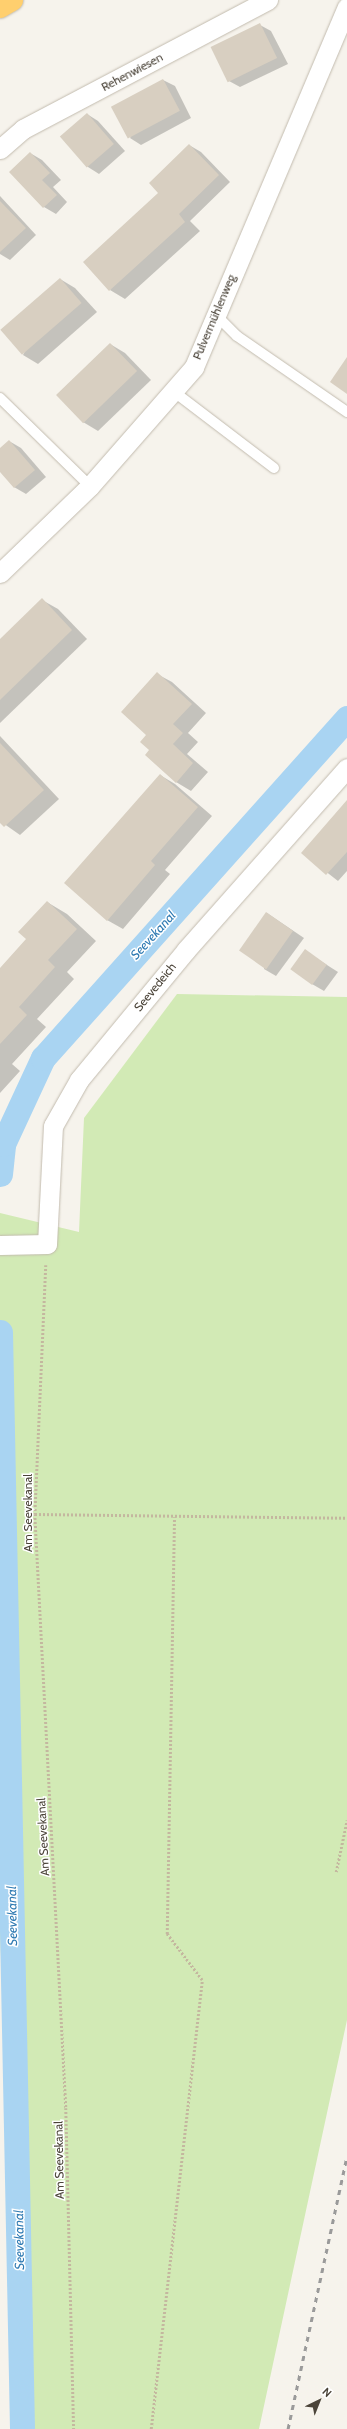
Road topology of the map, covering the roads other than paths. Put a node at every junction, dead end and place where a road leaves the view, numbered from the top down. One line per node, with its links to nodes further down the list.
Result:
1 (12, 0): 3 (highway)
2 (268, 0): 5 (street, Rehenwiesen)
3 (0, 7)
4 (347, 7): 6 (street, Pulvermühlenweg)
5 (0, 150)
6 (215, 314): 7 (street, Pulvermühlenweg); 9 (lane)
7 (173, 391): 10 (lane); 11 (street, Pulvermühlenweg)
8 (0, 398): 11 (lane)
9 (347, 412)
10 (274, 468)
11 (90, 486): 12 (street, Pulvermühlenweg)
12 (0, 573)
13 (347, 768): 14 (street, Seevedeich)
14 (0, 1245)

